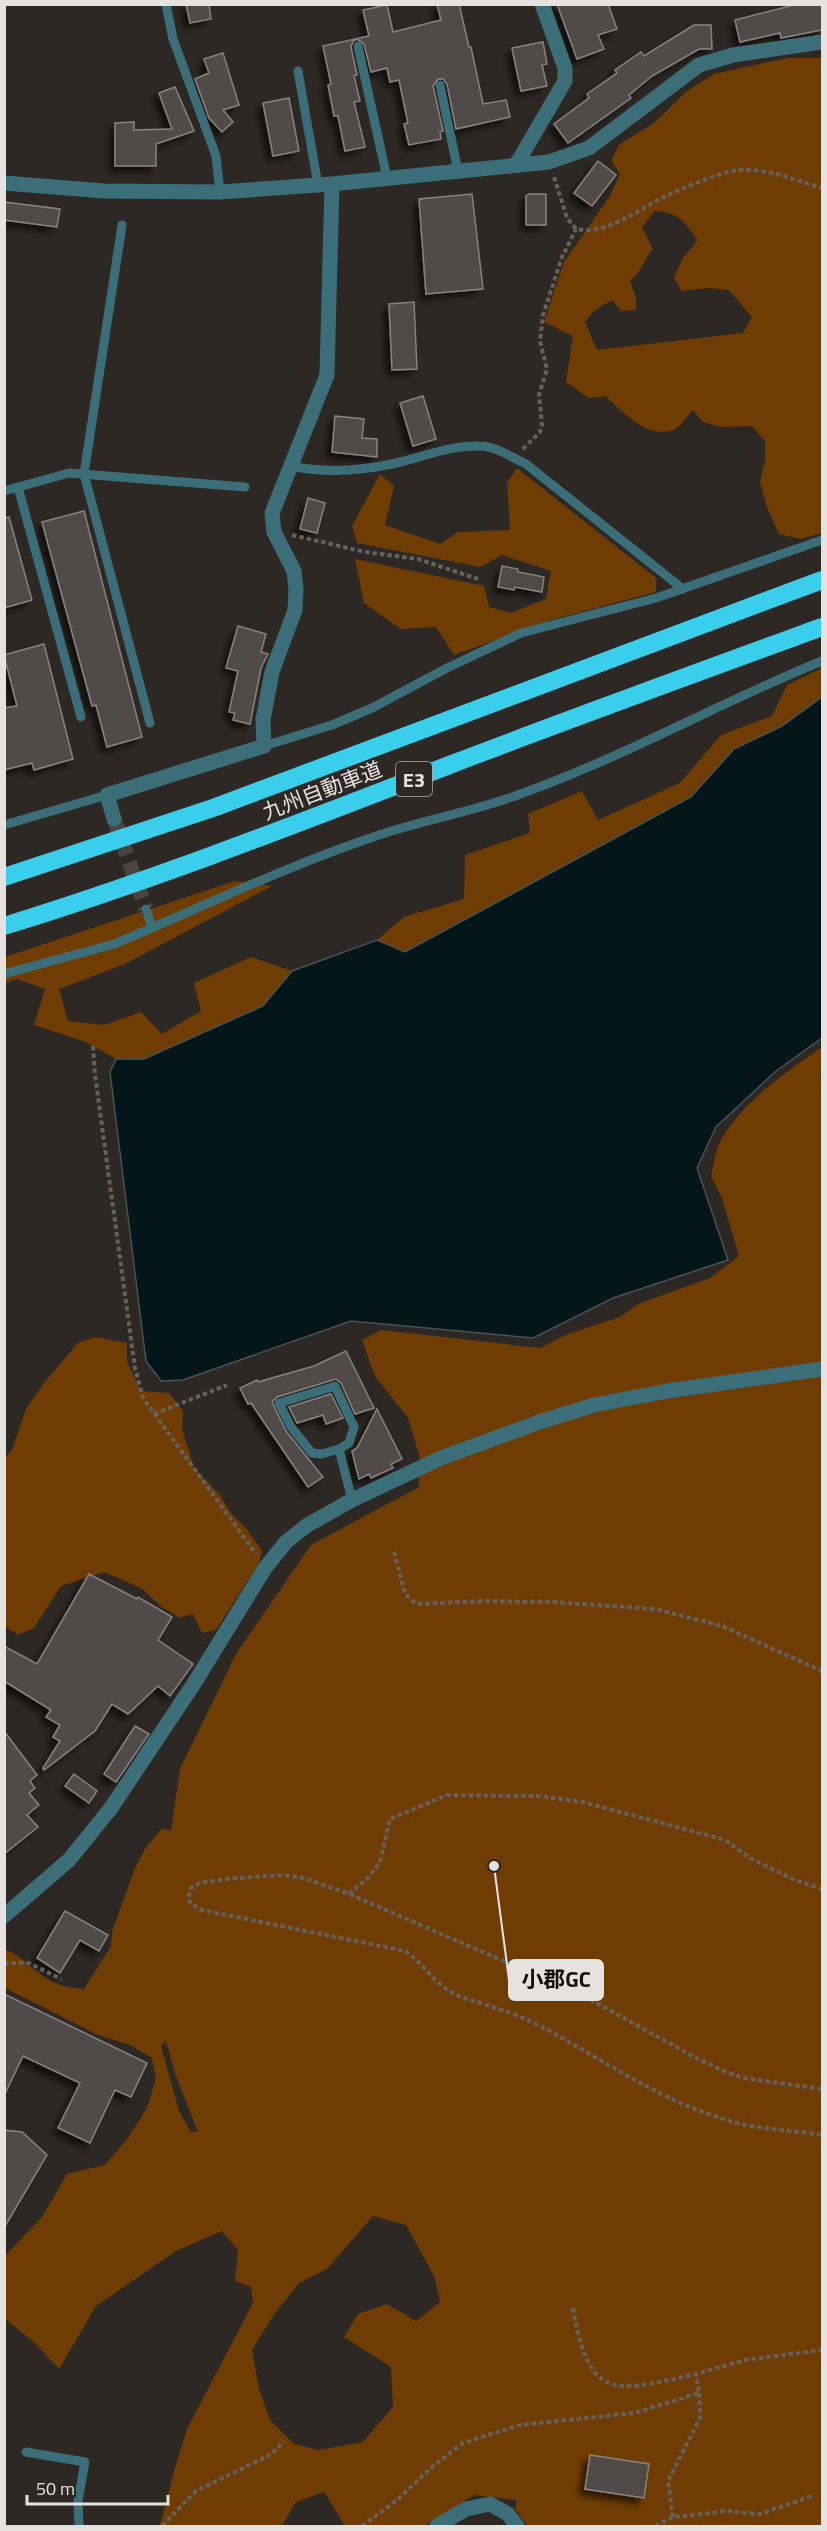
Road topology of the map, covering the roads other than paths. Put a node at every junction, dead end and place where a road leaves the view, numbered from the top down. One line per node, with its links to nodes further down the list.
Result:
1 (166, 4): 12 (lane)
2 (542, 4): 7 (street)
3 (822, 42): 7 (street)
4 (358, 46): 9 (lane)
5 (298, 71): 11 (lane)
6 (440, 85): 8 (lane)
7 (516, 165): 8 (street)
8 (458, 171): 9 (street)
9 (387, 178): 11 (street)
10 (4, 183): 12 (street)
11 (325, 184): 12 (street); 14 (street)
12 (220, 192)
13 (122, 225): 15 (lane)
14 (291, 466): 21 (lane); 26 (street)
15 (84, 474): 16 (lane); 17 (lane); 25 (lane)
16 (245, 486)
17 (18, 487): 18 (lane); 24 (lane)
18 (4, 491)
19 (822, 540): 21 (lane)
20 (822, 580): 30 (highway, 九州自動車道 / E3)
21 (684, 589): 26 (lane)
22 (822, 627): 32 (highway, 九州自動車道 / E3)
23 (822, 660): 33 (lane)
24 (81, 717)
25 (150, 723)
26 (264, 746): 27 (street)
27 (107, 795): 28 (street); 29 (lane)
28 (114, 819)
29 (4, 825)
30 (4, 877)
31 (146, 909): 33 (lane)
32 (4, 926)
33 (152, 928): 34 (lane)
34 (4, 974)
35 (822, 1369): 37 (street)
36 (339, 1449): 36 (lane); 37 (lane)
37 (352, 1500): 38 (street)
38 (4, 1916)
39 (26, 2452): 40 (lane)
40 (79, 2526)
41 (437, 2526): 42 (street)
42 (517, 2526)

